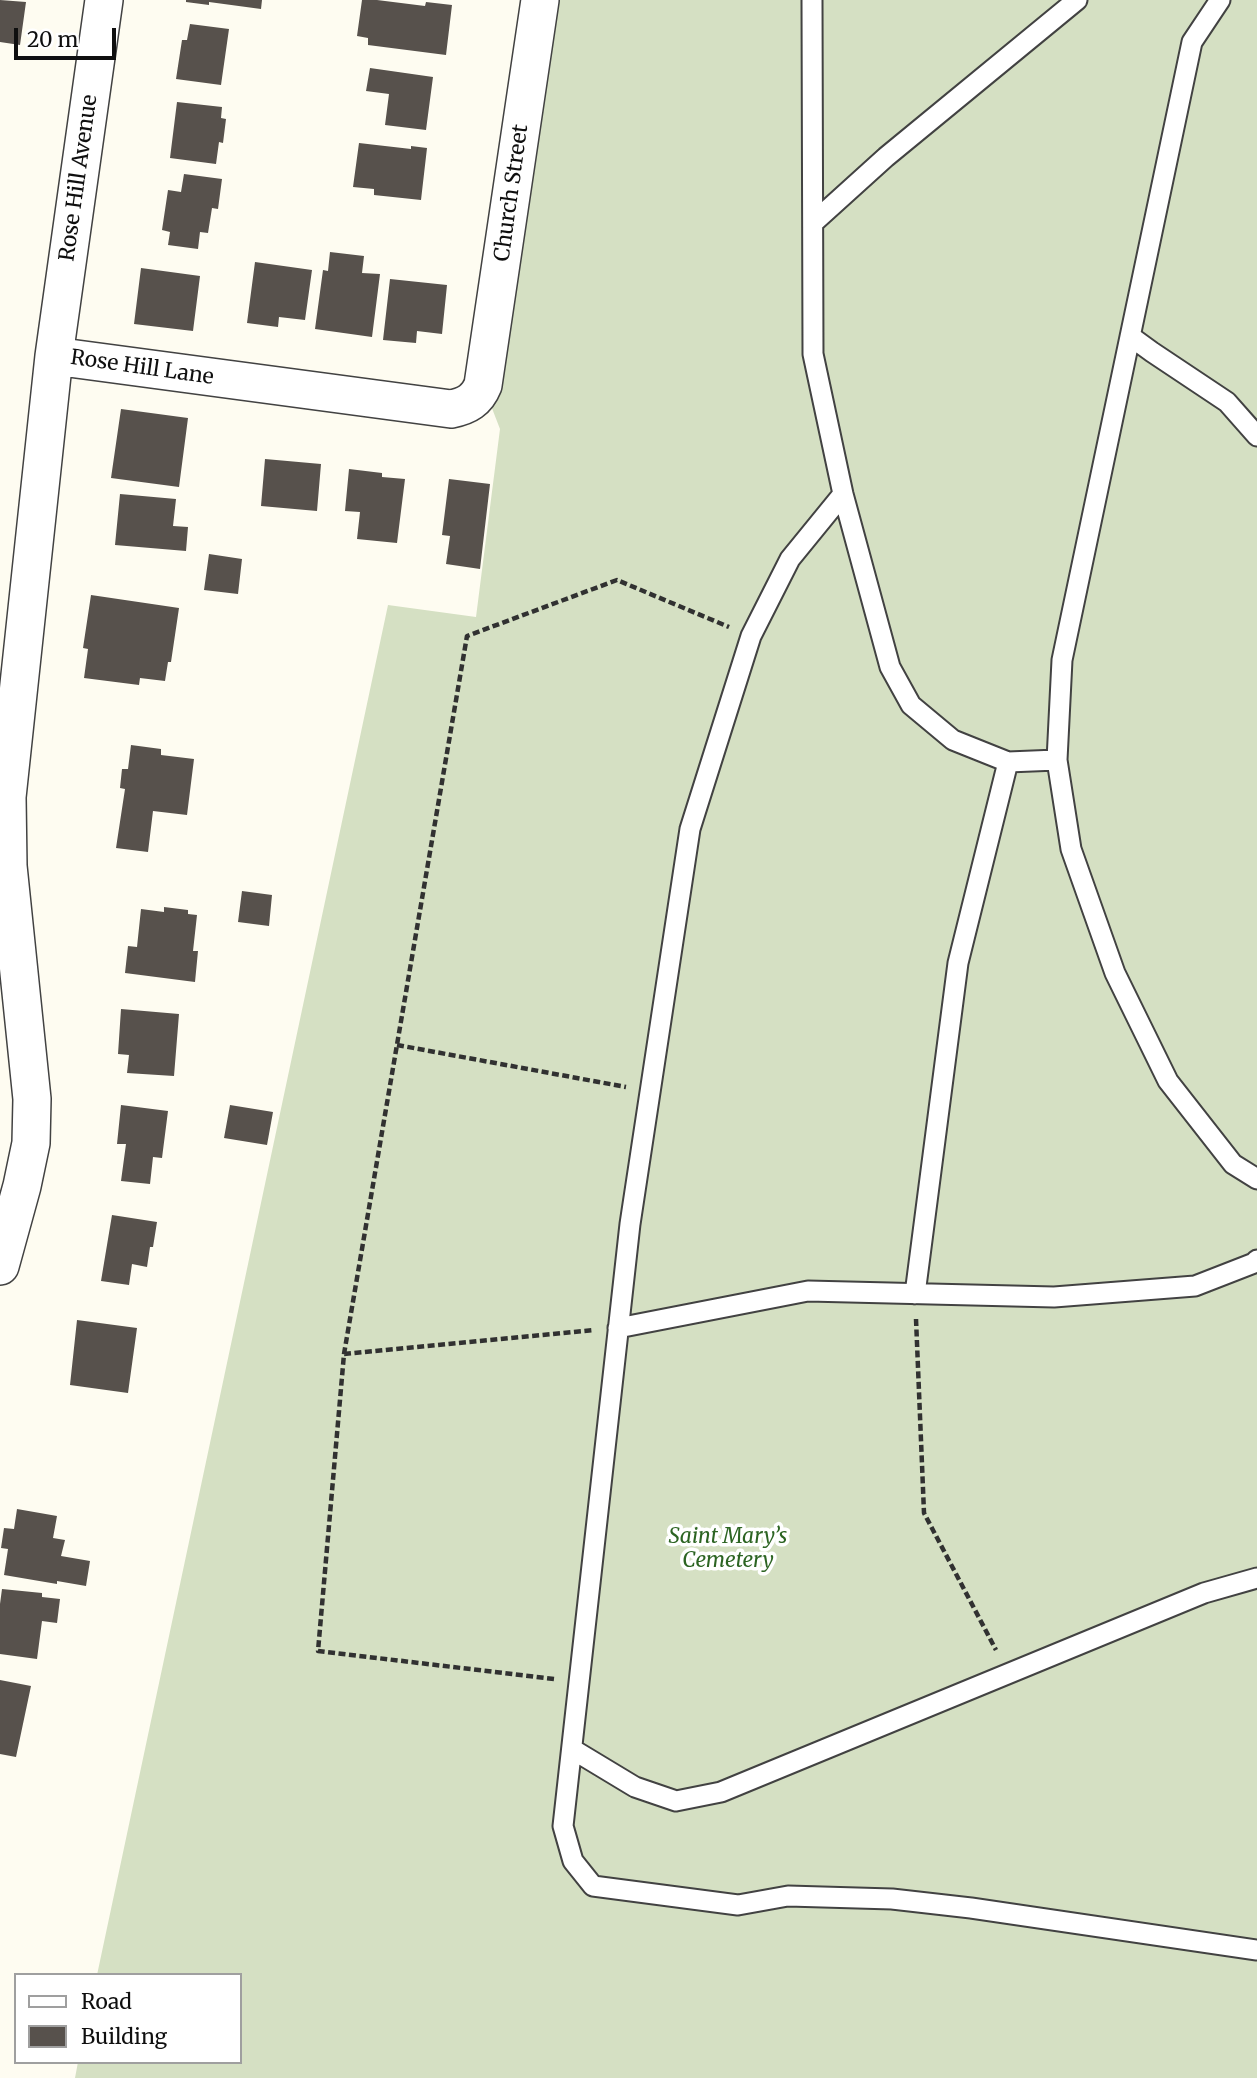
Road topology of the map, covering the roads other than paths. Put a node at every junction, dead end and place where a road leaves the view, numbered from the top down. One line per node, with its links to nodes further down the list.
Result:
1 (104, 0): 8 (street, Rose Hill Avenue)
2 (540, 0): 9 (street, Church Street)
3 (812, 0): 6 (lane)
4 (1077, 0): 6 (lane)
5 (1220, 0): 7 (lane)
6 (813, 223): 11 (lane)
7 (1130, 336): 10 (lane); 12 (lane)
8 (54, 356): 9 (street, Rose Hill Lane); 14 (street, Rose Hill Lane)
9 (483, 385)
10 (1257, 436)
11 (843, 494): 13 (lane); 19 (lane)
12 (1057, 760): 13 (lane); 15 (lane)
13 (1008, 762): 18 (lane)
14 (4, 797): 17 (street, Rose Hill Lane)
15 (1257, 1180)
16 (1257, 1260): 18 (lane)
17 (0, 1266)
18 (915, 1294): 19 (lane)
19 (618, 1328): 21 (lane)
20 (1257, 1578): 21 (lane)
21 (572, 1749): 22 (lane)
22 (1257, 1951)

